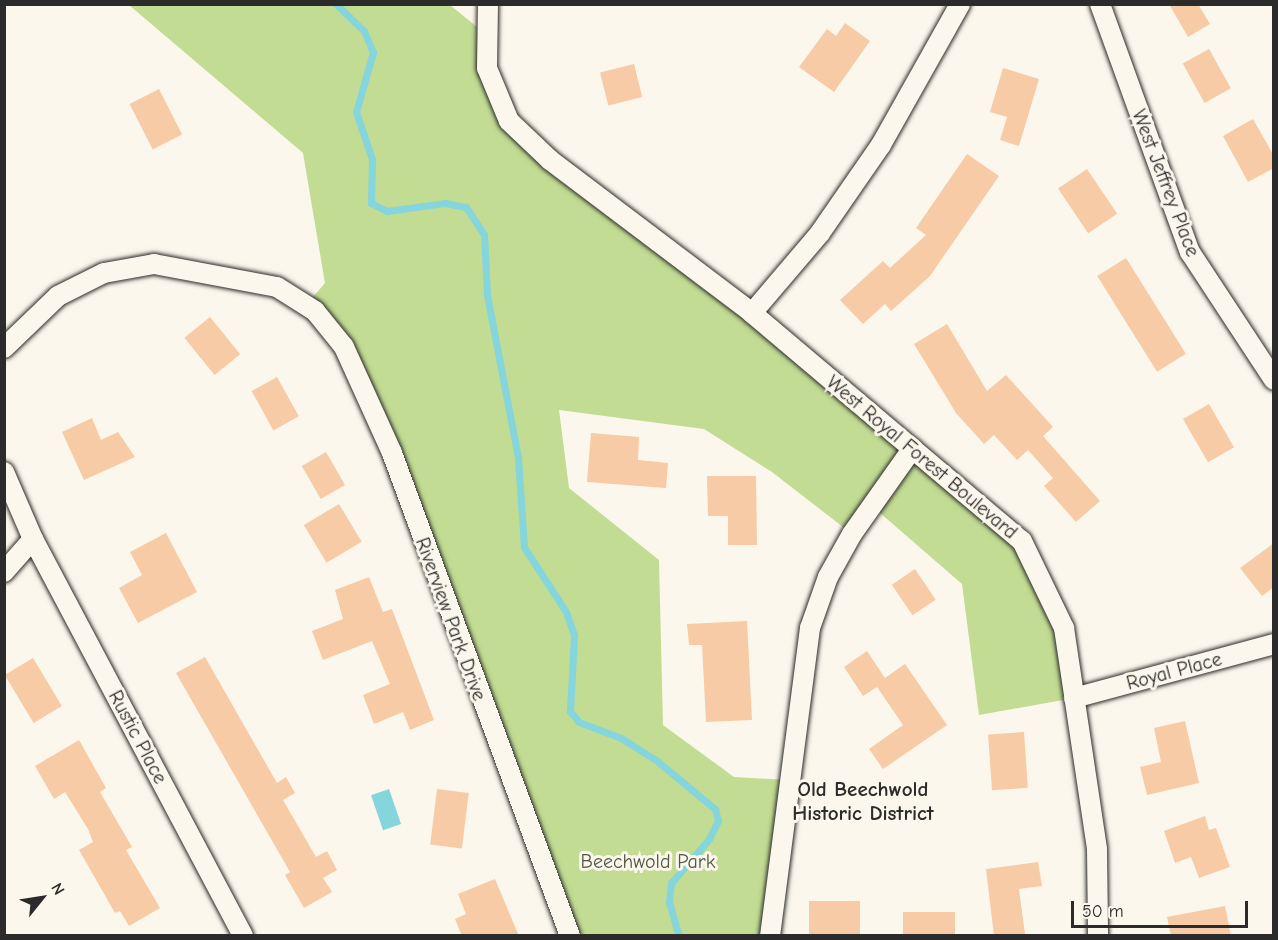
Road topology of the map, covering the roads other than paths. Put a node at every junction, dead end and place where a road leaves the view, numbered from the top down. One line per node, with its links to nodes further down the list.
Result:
1 (488, 4): 4 (street, West Royal Forest Boulevard)
2 (960, 4): 4 (street)
3 (1100, 4): 6 (street, West Jeffrey Place)
4 (752, 313): 7 (street, West Royal Forest Boulevard)
5 (4, 348): 14 (street, Riverview Park Drive)
6 (1274, 380)
7 (913, 448): 12 (street, West Royal Forest Boulevard); 15 (street)
8 (4, 472): 9 (street, Rustic Place)
9 (33, 539): 10 (street); 13 (street, Rustic Place)
10 (4, 572)
11 (1274, 644): 12 (street, Royal Place)
12 (1074, 698): 16 (street, West Royal Forest Boulevard)
13 (243, 936)
14 (570, 936)
15 (770, 936)
16 (1098, 936)

